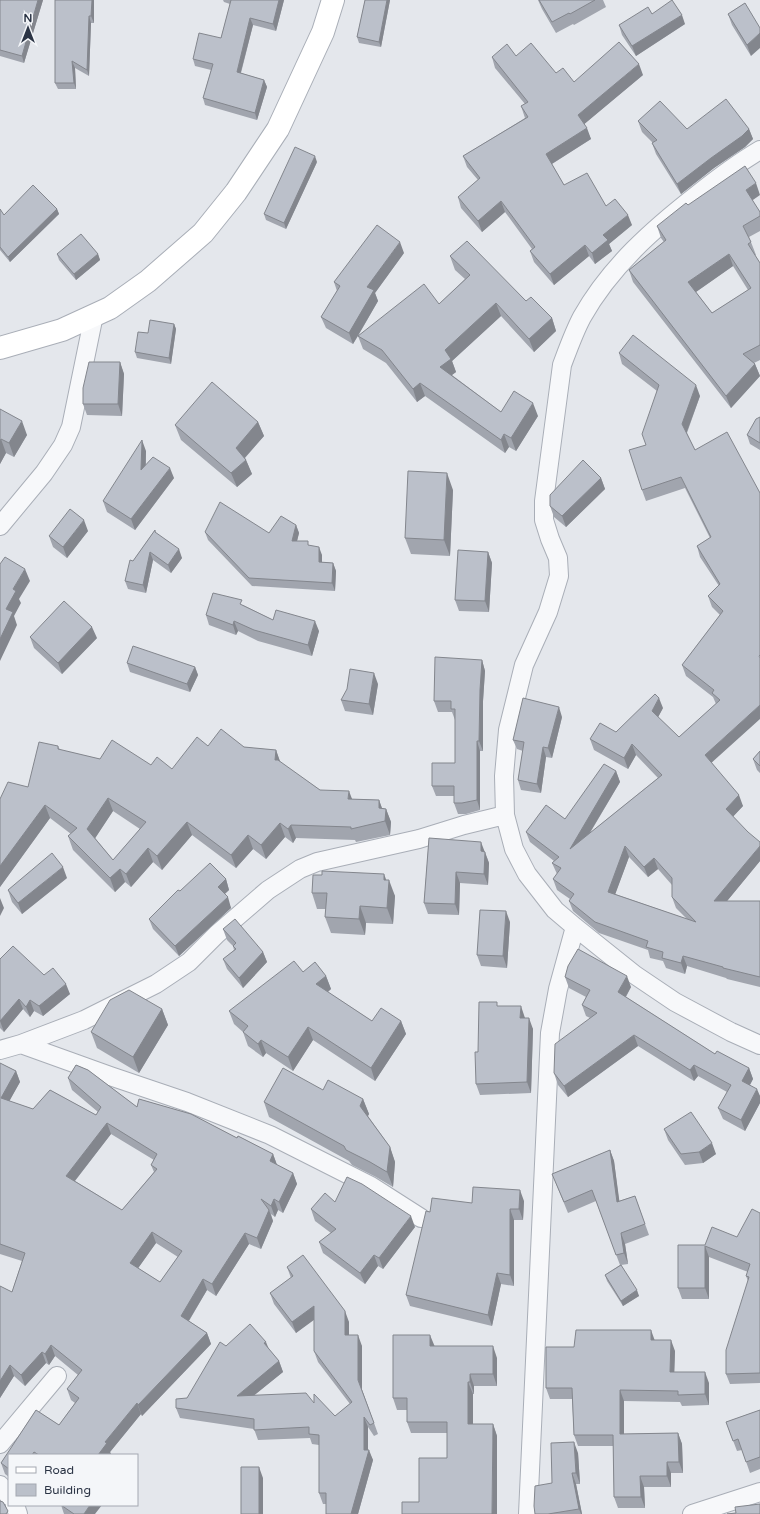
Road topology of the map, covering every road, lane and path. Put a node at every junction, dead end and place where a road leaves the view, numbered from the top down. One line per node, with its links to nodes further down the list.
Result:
1 (333, 0): 3 (main road)
2 (760, 150): 6 (street)
3 (94, 315): 4 (main road); 5 (street)
4 (0, 348)
5 (0, 526)
6 (505, 815): 7 (street); 8 (street)
7 (575, 927): 9 (street); 17 (street)
8 (21, 1044): 10 (street); 11 (street)
9 (760, 1045)
10 (0, 1050)
11 (421, 1218)
12 (57, 1376): 13 (street)
13 (0, 1444)
14 (0, 1485): 16 (street)
15 (760, 1492): 18 (street)
16 (8, 1495)
17 (528, 1514)
18 (692, 1514)

